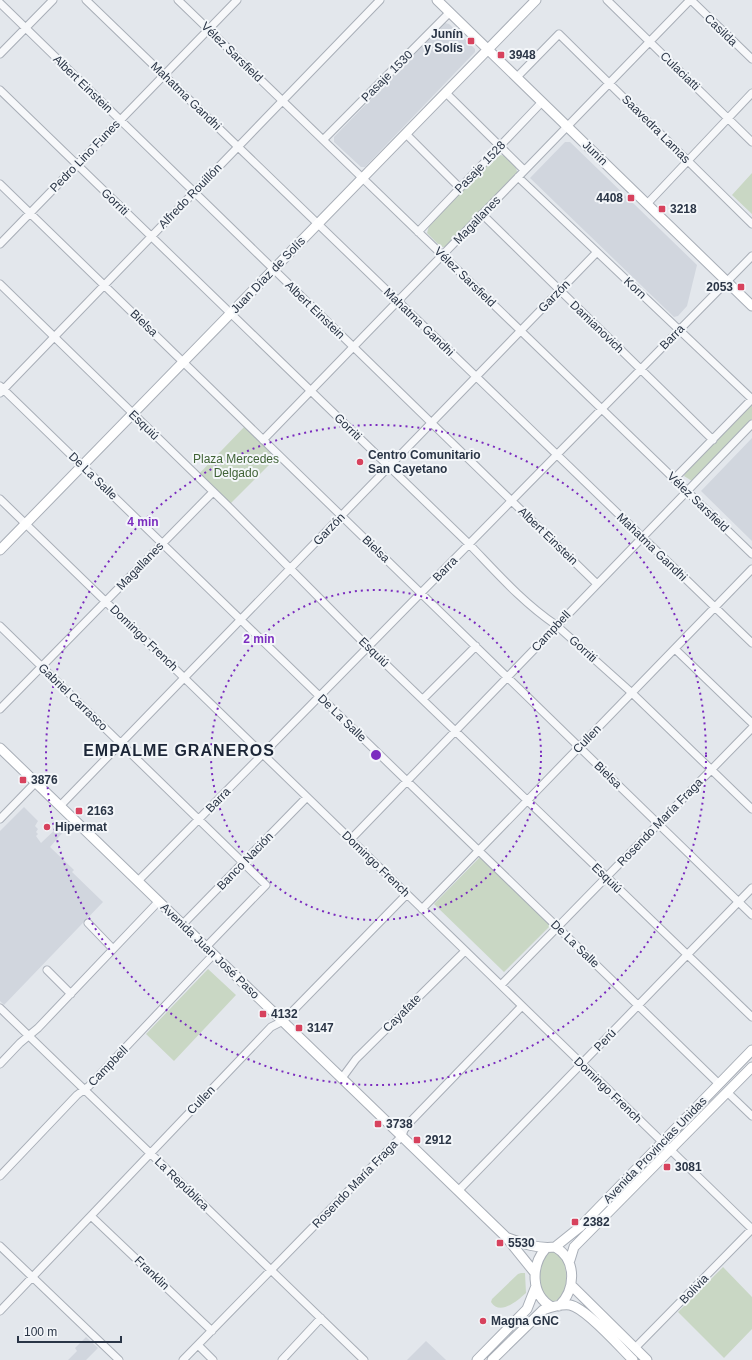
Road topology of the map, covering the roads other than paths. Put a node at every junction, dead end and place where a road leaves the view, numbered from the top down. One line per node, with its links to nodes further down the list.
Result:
1 (53, 0): 12 (street)
2 (86, 0): 18 (street, Mahatma Gandhi)
3 (178, 0): 13 (street, Vélez Sarsfield)
4 (237, 0): 13 (street, Pedro Lino Funes)
5 (380, 0): 24 (street, Alfredo Rouillón)
6 (438, 0): 11 (main road, Junín)
7 (536, 0): 15 (main road, Juan Díaz de Solís)
8 (607, 0): 14 (street, Culaciatti)
9 (692, 1): 14 (street, Magallanes); 17 (street, Casilda)
10 (0, 3): 12 (street, Albert Einstein)
11 (450, 12): 15 (main road, Junín); 30 (street, Pasaje 1530)
12 (26, 28): 16 (street); 27 (street, Albert Einstein)
13 (208, 29): 18 (street, Pedro Lino Funes); 24 (street, Vélez Sarsfield)
14 (650, 41): 20 (street, Magallanes); 26 (street, Culaciatti)
15 (488, 49): 19 (main road, Junín); 22 (main road, Juan Díaz de Solís)
16 (0, 54)
17 (752, 59)
18 (164, 75): 27 (street, Pedro Lino Funes); 33 (street, Mahatma Gandhi)
19 (517, 77): 20 (street, Saavedra Lamas); 25 (main road, Junín)
20 (609, 83): 28 (street, Magallanes); 34 (street, Saavedra Lamas)
21 (0, 90): 35 (street, Gorriti)
22 (446, 93): 29 (main road, Juan Díaz de Solís); 32 (street)
23 (752, 93): 26 (street)
24 (283, 101): 30 (street, Vélez Sarsfield); 33 (street, Alfredo Rouillón)
25 (542, 102): 28 (main road, Junín); 32 (street, Pasaje 1528)
26 (728, 118): 31 (street, Culaciatti); 34 (street)
27 (120, 120): 35 (street, Pedro Lino Funes); 41 (street, Albert Einstein)
28 (567, 126): 36 (street, Magallanes); 42 (main road, Junín)
29 (406, 134): 38 (main road, Juan Díaz de Solís); 40 (street)
30 (323, 140): 38 (street, Vélez Sarsfield)
31 (752, 142)
32 (500, 146): 36 (street); 40 (street, Pasaje 1528)
33 (238, 147): 41 (street, Alfredo Rouillón); 45 (street, Mahatma Gandhi)
34 (688, 161): 42 (street); 46 (street, Saavedra Lamas)
35 (77, 165): 43 (street, Pedro Lino Funes); 48 (street, Gorriti)
36 (524, 170): 37 (street, Magallanes)
37 (518, 177): 44 (street, Magallanes); 50 (street, Korn)
38 (363, 178): 45 (main road, Juan Díaz de Solís); 47 (street, Vélez Sarsfield)
39 (0, 184): 43 (street, Bielsa)
40 (460, 188): 47 (street, Pasaje 1528)
41 (194, 192): 48 (street, Alfredo Rouillón); 53 (street, Albert Einstein)
42 (647, 204): 54 (main road, Junín)
43 (30, 213): 49 (street, Pedro Lino Funes); 56 (street, Bielsa)
44 (482, 214): 51 (street, Magallanes); 57 (street, Damianovich)
45 (318, 224): 53 (main road, Juan Díaz de Solís); 58 (street, Mahatma Gandhi)
46 (752, 224)
47 (418, 232): 51 (street, Vélez Sarsfield)
48 (151, 236): 56 (street, Alfredo Rouillón); 60 (street, Gorriti)
49 (0, 244)
50 (597, 252): 57 (street, Garzón); 61 (street, Korn)
51 (442, 255): 58 (street, Magallanes); 62 (street, Vélez Sarsfield)
52 (752, 256): 54 (street, Barra)
53 (274, 269): 60 (main road, Juan Díaz de Solís); 64 (street, Albert Einstein)
54 (727, 282): 59 (main road, Junín); 61 (street, Barra)
55 (0, 284): 63 (street, Esquiú)
56 (104, 285): 63 (street, Alfredo Rouillón); 65 (street, Bielsa)
57 (560, 290): 62 (street, Garzón); 66 (street, Damianovich)
58 (398, 301): 64 (street, Magallanes); 67 (street, Mahatma Gandhi)
59 (752, 306)
60 (231, 314): 65 (main road, Juan Díaz de Solís); 69 (street, Gorriti)
61 (679, 330): 66 (street, Barra); 70 (street, Korn)
62 (521, 331): 67 (street, Garzón); 71 (street, Vélez Sarsfield)
63 (54, 337): 68 (street, Alfredo Rouillón); 72 (street, Esquiú)
64 (353, 347): 69 (street, Magallanes); 73 (street, Albert Einstein)
65 (184, 362): 72 (main road, Juan Díaz de Solís); 75 (street, Bielsa)
66 (641, 369): 71 (street, Barra); 76 (street, Damianovich)
67 (476, 377): 73 (street, Garzón); 77 (street, Mahatma Gandhi)
68 (1, 389): 78 (street, De La Salle)
69 (311, 391): 75 (street, Magallanes); 79 (street, Gorriti)
70 (752, 399): 76 (street)
71 (602, 409): 77 (street, Barra); 80 (street, Vélez Sarsfield)
72 (133, 414): 78 (main road, Juan Díaz de Solís); 82 (street, Esquiú)
73 (432, 423): 79 (street, Garzón); 84 (street, Albert Einstein)
74 (752, 424): 81 (street, Campbell)
75 (263, 440): 85 (street, Bielsa)
76 (713, 440): 80 (street)
77 (557, 455): 84 (street, Barra); 87 (street, Mahatma Gandhi)
78 (82, 466): 86 (main road, Juan Díaz de Solís); 88 (street, De La Salle)
79 (389, 467): 85 (street, Garzón); 89 (street, Gorriti)
80 (674, 479): 81 (street, Vélez Sarsfield)
81 (687, 491): 87 (street, Campbell); 91 (street, Vélez Sarsfield)
82 (213, 492): 88 (street, Magallanes); 92 (street, Esquiú)
83 (0, 499): 86 (street, Domingo French)
84 (512, 501): 89 (street, Barra); 94 (street, Albert Einstein)
85 (342, 516): 92 (street, Garzón); 95 (street, Bielsa)
86 (26, 524): 90 (main road, Juan Díaz de Solís); 96 (street, Domingo French)
87 (642, 537): 94 (street, Campbell); 97 (street, Mahatma Gandhi)
88 (162, 544): 96 (street, Magallanes); 98 (street, De La Salle)
89 (469, 544): 95 (street, Barra); 99 (street, Gorriti)
90 (0, 550)
91 (752, 554)
92 (290, 569): 98 (street, Garzón); 103 (street, Esquiú)
93 (752, 569): 97 (street, Cullen)
94 (596, 583): 99 (street, Campbell)
95 (421, 593): 102 (street, Bielsa); 103 (street, Barra)
96 (106, 601): 105 (street, Magallanes); 107 (street, Domingo French)
97 (715, 607): 101 (street, Mahatma Gandhi); 104 (street, Cullen)
98 (241, 620): 107 (street, Garzón); 109 (street, De La Salle)
99 (556, 625): 106 (street, Campbell); 108 (street, Gorriti)
100 (0, 626): 105 (street, Gabriel Carrasco)
101 (752, 643)
102 (476, 646): 106 (street, Bielsa); 110 (street)
103 (368, 647): 109 (street, Barra); 110 (street, Esquiú)
104 (675, 649): 108 (street, Cullen); 112 (street)
105 (42, 667): 111 (street, Magallanes); 115 (street, Gabriel Carrasco)
106 (508, 677): 114 (street, Campbell); 116 (street, Bielsa)
107 (184, 678): 115 (street, Garzón); 118 (street, Domingo French)
108 (632, 693): 116 (street, Cullen); 119 (street, Gorriti)
109 (320, 696): 118 (street, Barra); 120 (street, De La Salle)
110 (423, 699): 114 (street, Esquiú)
111 (0, 709)
112 (752, 723)
113 (752, 728): 119 (street, Rosendo María Fraga)
114 (456, 732): 120 (street, Campbell); 123 (street, Esquiú)
115 (121, 744): 124 (street, Garzón); 127 (street, Gabriel Carrasco)
116 (580, 747): 123 (street, Cullen); 128 (street, Bielsa)
117 (0, 748): 121 (main road, Avenida Juan José Paso)
118 (263, 754): 122 (street, Domingo French); 127 (street, Barra)
119 (711, 770): 125 (street, Gorriti); 128 (street, Rosendo María Fraga)
120 (408, 781): 129 (street, Campbell); 130 (street, De La Salle)
121 (36, 782): 124 (main road, Avenida Juan José Paso); 126 (street)
122 (307, 797): 129 (street, Domingo French); 131 (street, Banco Nación)
123 (528, 800): 130 (street, Cullen); 132 (street, Esquiú)
124 (60, 806): 133 (main road, Avenida Juan José Paso)
125 (752, 809)
126 (0, 819)
127 (199, 820): 131 (street, Gabriel Carrasco); 133 (street, Barra)
128 (658, 824): 132 (street, Rosendo María Fraga); 137 (street, Bielsa)
129 (351, 839): 135 (street, Domingo French)
130 (479, 851): 138 (street, Cullen); 142 (street, De La Salle)
131 (243, 863): 141 (street, Banco Nación); 143 (street, Gabriel Carrasco)
132 (607, 877): 142 (street, Rosendo María Fraga); 147 (street, Esquiú)
133 (138, 881): 136 (main road, Avenida Juan José Paso)
134 (752, 888): 137 (street, Perú)
135 (407, 894): 138 (street, Domingo French); 155 (street, Cullen)
136 (159, 901): 141 (main road, Avenida Juan José Paso); 144 (street)
137 (739, 902): 139 (street, Bielsa); 147 (street, Perú)
138 (422, 909): 145 (street, Domingo French)
139 (752, 915)
140 (88, 923): 144 (street)
141 (183, 924): 143 (main road, Avenida Juan José Paso)
142 (558, 927): 149 (street, Rosendo María Fraga); 151 (street, De La Salle)
143 (206, 947): 146 (main road, Avenida Juan José Paso)
144 (113, 949): 150 (street)
145 (465, 950): 149 (street, Domingo French); 161 (street, Cayafate)
146 (214, 954): 155 (main road, Avenida Juan José Paso); 163 (street, Campbell)
147 (687, 955): 151 (street, Perú); 154 (street, Esquiú)
148 (47, 970): 150 (street)
149 (501, 986): 152 (street, Domingo French)
150 (71, 994): 156 (street)
151 (638, 1005): 159 (street, Perú); 162 (street, De La Salle)
152 (522, 1006): 159 (street, Domingo French); 166 (street, Rosendo María Fraga)
153 (0, 1008): 156 (street, La República)
154 (752, 1017)
155 (283, 1021): 161 (main road, Avenida Juan José Paso); 169 (street, Cullen)
156 (29, 1036): 158 (street); 163 (street, La República)
157 (752, 1050): 162 (main road, Avenida Provincias Unidas)
158 (0, 1064)
159 (582, 1064): 167 (street, Domingo French); 171 (street, Perú)
160 (752, 1067): 164 (main road, Avenida Provincias Unidas)
161 (342, 1078): 166 (main road, Avenida Juan José Paso)
162 (719, 1084): 167 (main road, Avenida Provincias Unidas)
163 (84, 1089): 169 (street, La República); 170 (street, Campbell)
164 (727, 1092): 165 (street); 168 (main road, Avenida Provincias Unidas)
165 (752, 1116)
166 (402, 1136): 171 (main road, Avenida Juan José Paso); 178 (street, Rosendo María Fraga)
167 (662, 1142): 168 (street, Domingo French); 176 (main road, Avenida Provincias Unidas)
168 (670, 1150): 173 (street, Domingo French); 177 (main road, Avenida Provincias Unidas)
169 (150, 1153): 172 (street, Cullen); 178 (street, La República)
170 (0, 1176)
171 (458, 1191): 174 (main road, Avenida Juan José Paso)
172 (91, 1216): 180 (street, Cullen); 186 (street, Franklin)
173 (752, 1229): 188 (street, Bolivia)
174 (506, 1237): 176 (main road, Avenida Juan José Paso); 179 (main road, Avenida Juan José Paso)
175 (0, 1246): 180 (street)
176 (551, 1248): 177 (main road); 179 (main road)
177 (570, 1260): 181 (main road)
178 (271, 1270): 185 (street, La República); 186 (street, Rosendo María Fraga)
179 (535, 1273): 182 (main road)
180 (32, 1277): 184 (street, Cullen); 189 (street)
181 (571, 1285): 183 (main road); 188 (main road)
182 (536, 1286): 183 (main road); 194 (main road)
183 (555, 1306): 195 (main road); 196 (main road)
184 (0, 1311)
185 (321, 1318): 192 (street); 193 (street, La República)
186 (212, 1331): 187 (street, Rosendo María Fraga)
187 (198, 1345): 190 (street, Rosendo María Fraga); 191 (street)
188 (635, 1348): 197 (main road)
189 (119, 1360)
190 (183, 1360)
191 (213, 1360)
192 (282, 1360)
193 (364, 1360)
194 (477, 1360)
195 (492, 1360)
196 (633, 1360)
197 (647, 1360)

